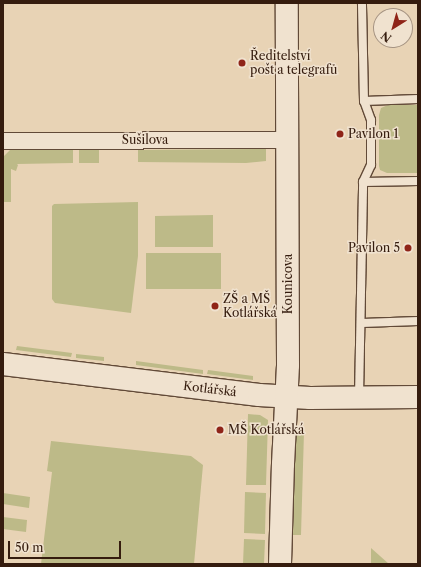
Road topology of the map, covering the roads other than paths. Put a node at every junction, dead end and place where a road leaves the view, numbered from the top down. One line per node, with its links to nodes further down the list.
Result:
1 (287, 3): 5 (street, Kounicova)
2 (362, 3): 4 (lane)
3 (418, 99): 4 (lane)
4 (364, 101): 8 (lane)
5 (288, 140): 6 (street, Sušilova); 12 (street, Kounicova)
6 (3, 141)
7 (418, 181): 8 (lane)
8 (363, 182): 10 (lane)
9 (418, 322): 10 (lane)
10 (362, 323): 14 (lane)
11 (3, 364): 12 (street, Kotlářská)
12 (286, 397): 14 (street, Kotlářská); 15 (street, Kounicova)
13 (418, 397): 14 (street, Kotlářská)
14 (359, 398)
15 (280, 564)

